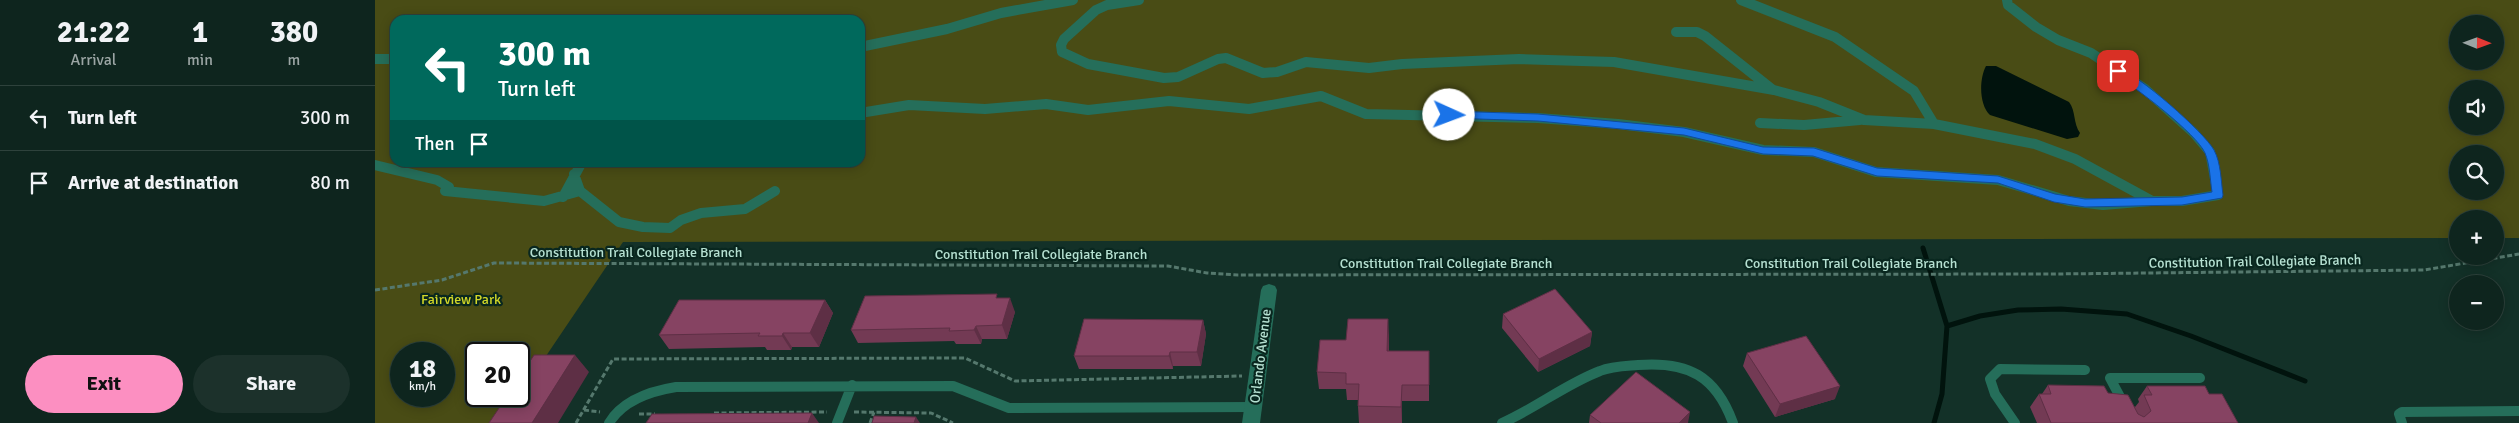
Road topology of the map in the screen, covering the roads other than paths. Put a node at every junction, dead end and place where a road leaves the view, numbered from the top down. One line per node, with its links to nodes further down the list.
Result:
1 (1073, 0): 6 (lane)
2 (1139, 0): 9 (lane)
3 (1741, 0): 13 (lane)
4 (2007, 0): 20 (lane)
5 (1676, 32): 9 (lane)
6 (865, 46)
7 (375, 59): 8 (lane)
8 (390, 59)
9 (1774, 90): 11 (lane)
10 (865, 112): 20 (lane)
11 (1864, 120): 12 (lane); 13 (lane)
12 (1760, 122)
13 (1938, 125): 20 (lane)
14 (375, 165): 19 (lane)
15 (579, 167): 16 (lane)
16 (574, 174): 17 (lane); 19 (lane)
17 (580, 191): 18 (lane); 19 (lane)
18 (775, 191)
19 (563, 197)
20 (2152, 201)
21 (1269, 290): 26 (street, Orlando Avenue)
22 (2085, 370): 31 (lane)
23 (2200, 378): 32 (lane)
24 (853, 385): 26 (lane); 27 (lane); 28 (lane)
25 (2519, 411): 33 (lane)
26 (1252, 415)
27 (612, 418)
28 (839, 418)
29 (1502, 423): 30 (lane)
30 (1733, 423)
31 (2015, 423)
32 (2133, 423)
33 (2402, 423)

